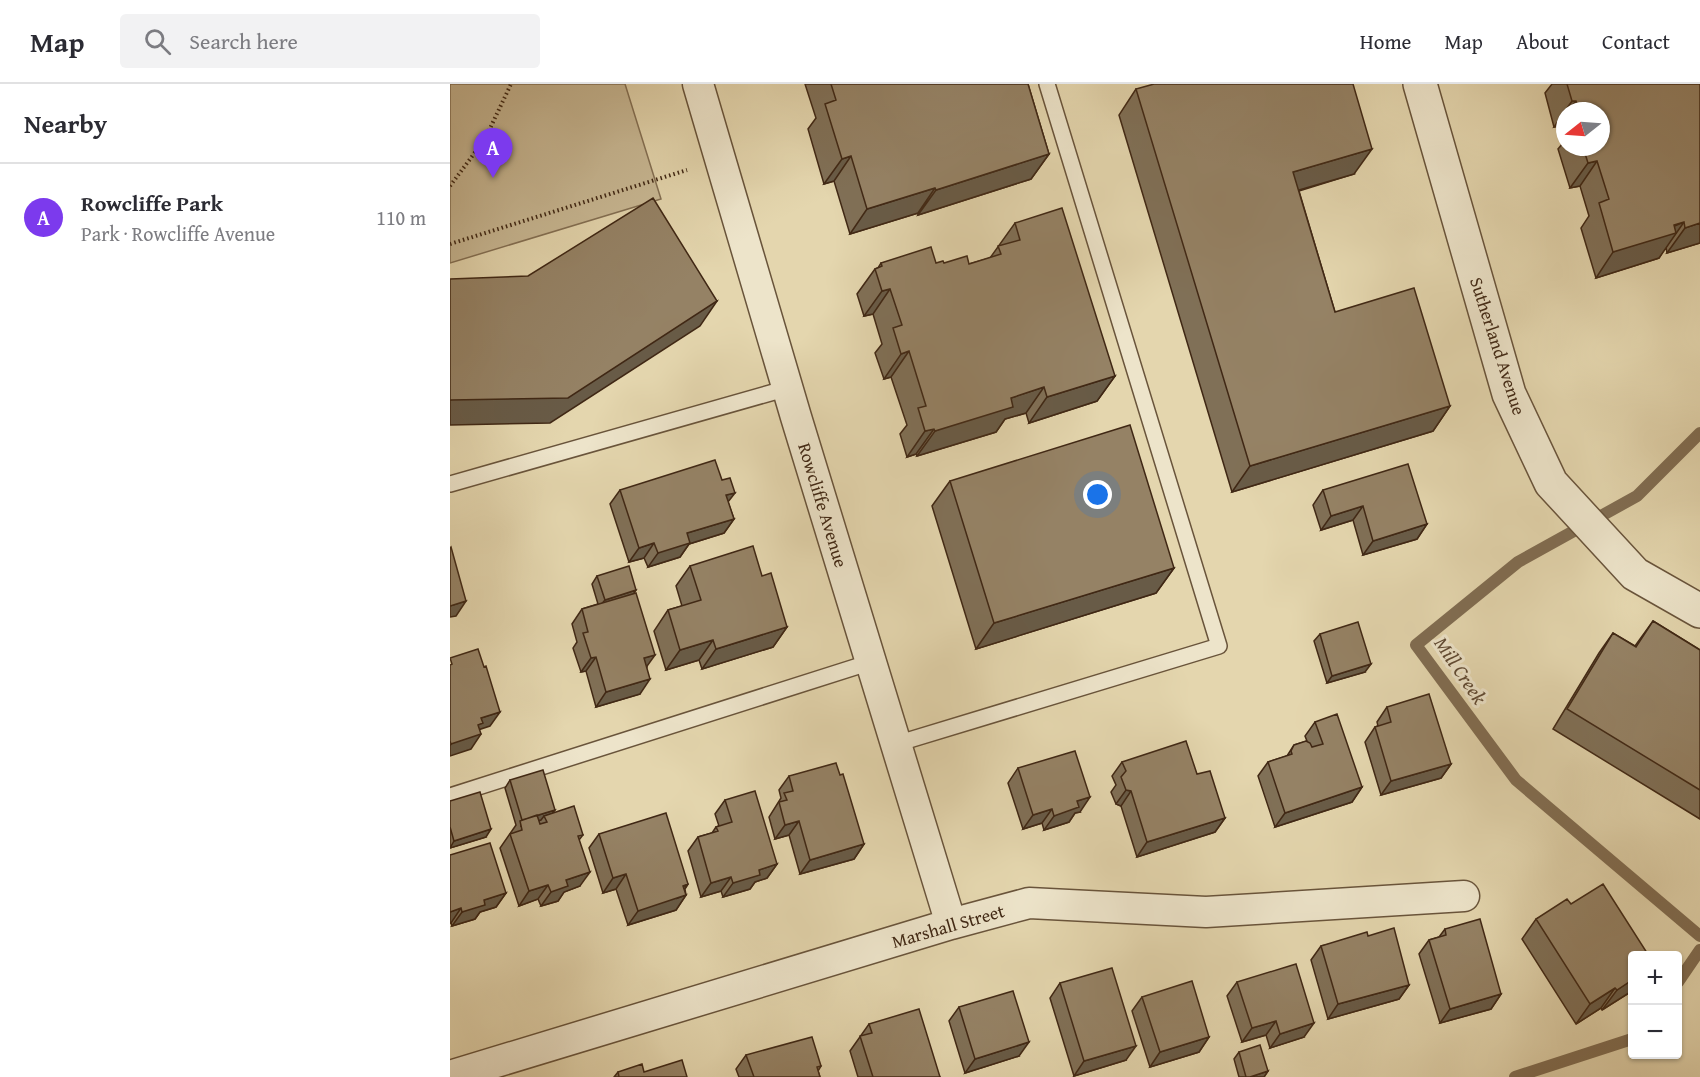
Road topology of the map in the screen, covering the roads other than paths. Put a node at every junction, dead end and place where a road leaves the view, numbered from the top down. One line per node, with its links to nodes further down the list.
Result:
1 (699, 84): 4 (street, Rowcliffe Avenue)
2 (1047, 84): 8 (lane)
3 (1420, 84): 6 (street, Sutherland Avenue)
4 (788, 388): 5 (lane); 7 (street, Rowcliffe Avenue)
5 (450, 484)
6 (1700, 611)
7 (871, 662): 8 (street, Rowcliffe Avenue); 9 (lane)
8 (896, 744): 11 (street, Rowcliffe Avenue)
9 (450, 796)
10 (1464, 896): 11 (street, Marshall Street)
11 (951, 924): 12 (street, Marshall Street)
12 (450, 1076)

